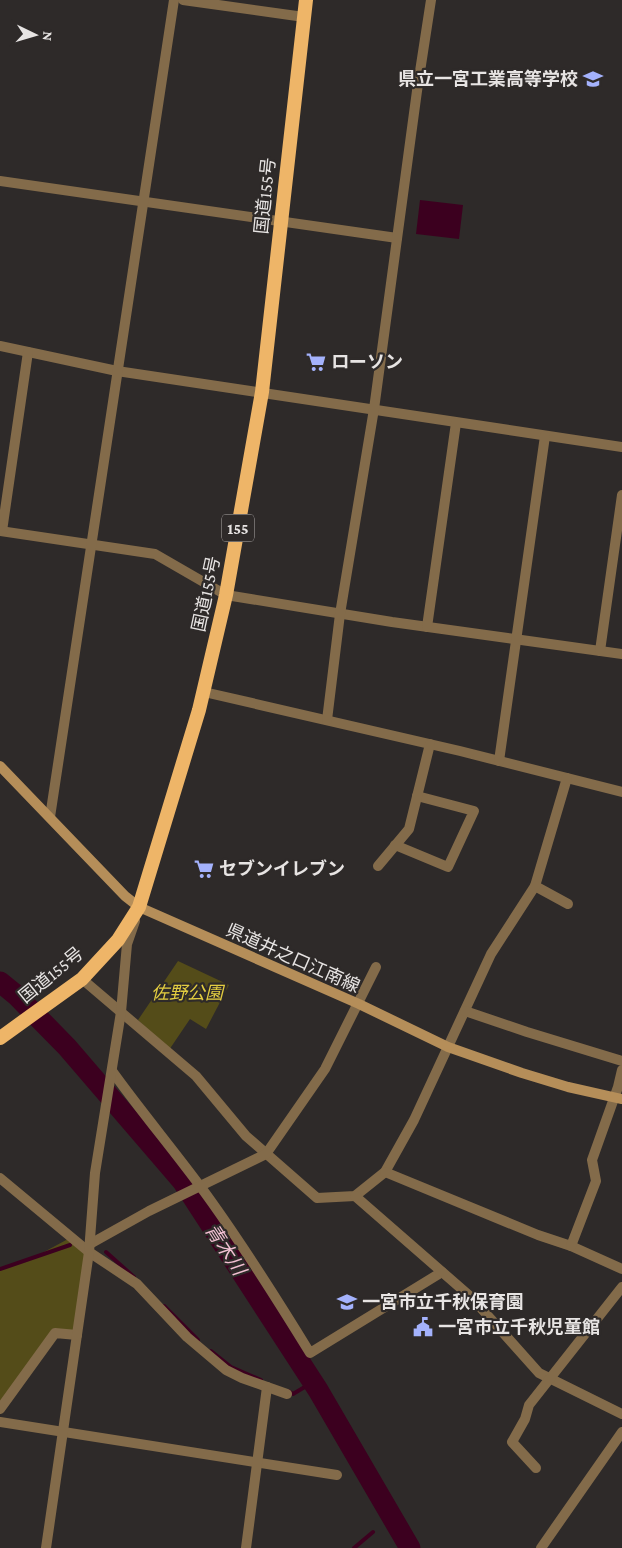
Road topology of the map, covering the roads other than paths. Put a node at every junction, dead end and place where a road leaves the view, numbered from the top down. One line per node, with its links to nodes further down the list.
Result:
1 (174, 0): 7 (street)
2 (183, 0): 5 (street)
3 (306, 0): 5 (highway, 国道155号 / 155)
4 (431, 0): 9 (street)
5 (304, 17): 8 (highway, 国道155号 / 155)
6 (0, 181): 7 (street)
7 (144, 202): 8 (street); 12 (street)
8 (281, 221): 9 (street); 13 (highway, 国道155号 / 155)
9 (397, 238): 14 (street)
10 (0, 346): 11 (street)
11 (28, 352): 12 (street); 19 (street)
12 (117, 372): 13 (street); 20 (street)
13 (262, 392): 14 (street); 21 (highway, 国道155号 / 155)
14 (374, 409): 15 (street); 22 (street)
15 (456, 423): 16 (street); 23 (street)
16 (545, 436): 17 (street); 24 (street)
17 (622, 447)
18 (622, 495): 25 (street)
19 (1, 531): 20 (street)
20 (91, 544): 21 (street); 35 (street)
21 (226, 595): 22 (street); 27 (highway, 国道155号 / 155)
22 (340, 614): 23 (street); 28 (street)
23 (427, 627): 24 (street)
24 (517, 639): 25 (street); 30 (street)
25 (600, 651): 26 (street)
26 (622, 654)
27 (204, 692): 28 (street); 40 (highway, 国道155号 / 155)
28 (327, 720): 29 (street)
29 (430, 744): 30 (street); 34 (street)
30 (499, 761): 32 (street)
31 (0, 766): 35 (main road, 県道井之口江南線)
32 (567, 778): 33 (street); 38 (street)
33 (622, 792)
34 (417, 796): 36 (street); 36 (street)
35 (50, 817): 40 (main road, 県道井之口江南線)
36 (395, 845): 37 (street)
37 (378, 866)
38 (535, 886): 39 (street); 44 (street)
39 (568, 904)
40 (139, 907): 42 (highway, 国道155号 / 155); 43 (main road, 県道井之口江南線); 45 (street)
41 (376, 967): 43 (street)
42 (82, 978): 45 (street); 46 (highway, 国道155号 / 155)
43 (359, 1004): 47 (main road, 県道井之口江南線); 52 (street)
44 (465, 1011): 47 (street); 48 (street)
45 (122, 1012): 50 (street); 52 (street)
46 (0, 1038)
47 (448, 1047): 51 (main road, 県道井之口江南線); 53 (street)
48 (622, 1061)
49 (622, 1070): 51 (street)
50 (112, 1074): 55 (street); 58 (street)
51 (618, 1098): 57 (street)
52 (266, 1154): 55 (street); 56 (street)
53 (385, 1172): 56 (street); 57 (street)
54 (0, 1178): 58 (street)
55 (200, 1186): 58 (street); 60 (street)
56 (355, 1196): 60 (street)
57 (571, 1246): 59 (street)
58 (90, 1248): 62 (street); 64 (street)
59 (622, 1269)
60 (442, 1272): 63 (street)
61 (622, 1287): 63 (street)
62 (77, 1335): 66 (street); 70 (street)
63 (551, 1379): 67 (street); 72 (street)
64 (267, 1387): 65 (street); 71 (street)
65 (287, 1394)
66 (0, 1409)
67 (622, 1414)
68 (0, 1422): 70 (street)
69 (622, 1432): 76 (street)
70 (63, 1433): 71 (street); 74 (street)
71 (258, 1464): 73 (street); 75 (street)
72 (536, 1468)
73 (336, 1475)
74 (46, 1548)
75 (246, 1548)
76 (542, 1548)

